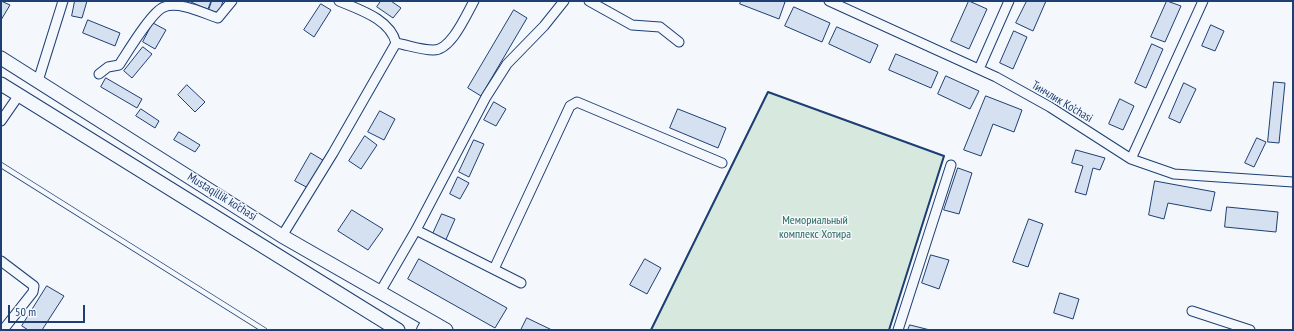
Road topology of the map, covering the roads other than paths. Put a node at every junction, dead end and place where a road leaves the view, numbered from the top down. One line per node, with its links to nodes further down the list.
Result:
1 (63, 1): 15 (street)
2 (232, 1): 14 (street)
3 (339, 1): 10 (street)
4 (474, 1): 10 (street)
5 (564, 1): 24 (street)
6 (589, 1): 11 (street)
7 (829, 1): 13 (street, Тинчлик Ko’chasi)
8 (1009, 1): 13 (street)
9 (1203, 1): 19 (street)
10 (396, 42): 25 (street)
11 (679, 42)
12 (1, 58): 15 (main road, Mustaqillik ko’chasi)
13 (979, 69): 19 (street, Тинчлик Ko’chasi)
14 (99, 74)
15 (38, 81): 25 (main road, Mustaqillik ko’chasi)
16 (1, 84): 17 (main road, Mustaqillik ko’chasi)
17 (19, 95): 18 (street); 34 (main road, Mustaqillik ko’chasi)
18 (1, 121)
19 (1131, 159): 23 (street, Тинчлик Ko’chasi)
20 (722, 163): 27 (street)
21 (1, 165): 33 (lane)
22 (951, 165): 36 (street)
23 (1293, 182)
24 (416, 230): 27 (street); 29 (street)
25 (282, 236): 29 (main road, Mustaqillik ko’chasi)
26 (1, 261): 32 (street)
27 (494, 270): 28 (street)
28 (522, 283)
29 (380, 292): 31 (main road, Mustaqillik ko’chasi)
30 (1192, 311): 37 (street)
31 (426, 325): 35 (main road, Mustaqillik ko’chasi)
32 (5, 330)
33 (264, 330)
34 (398, 330)
35 (446, 330)
36 (898, 330)
37 (1250, 330)

